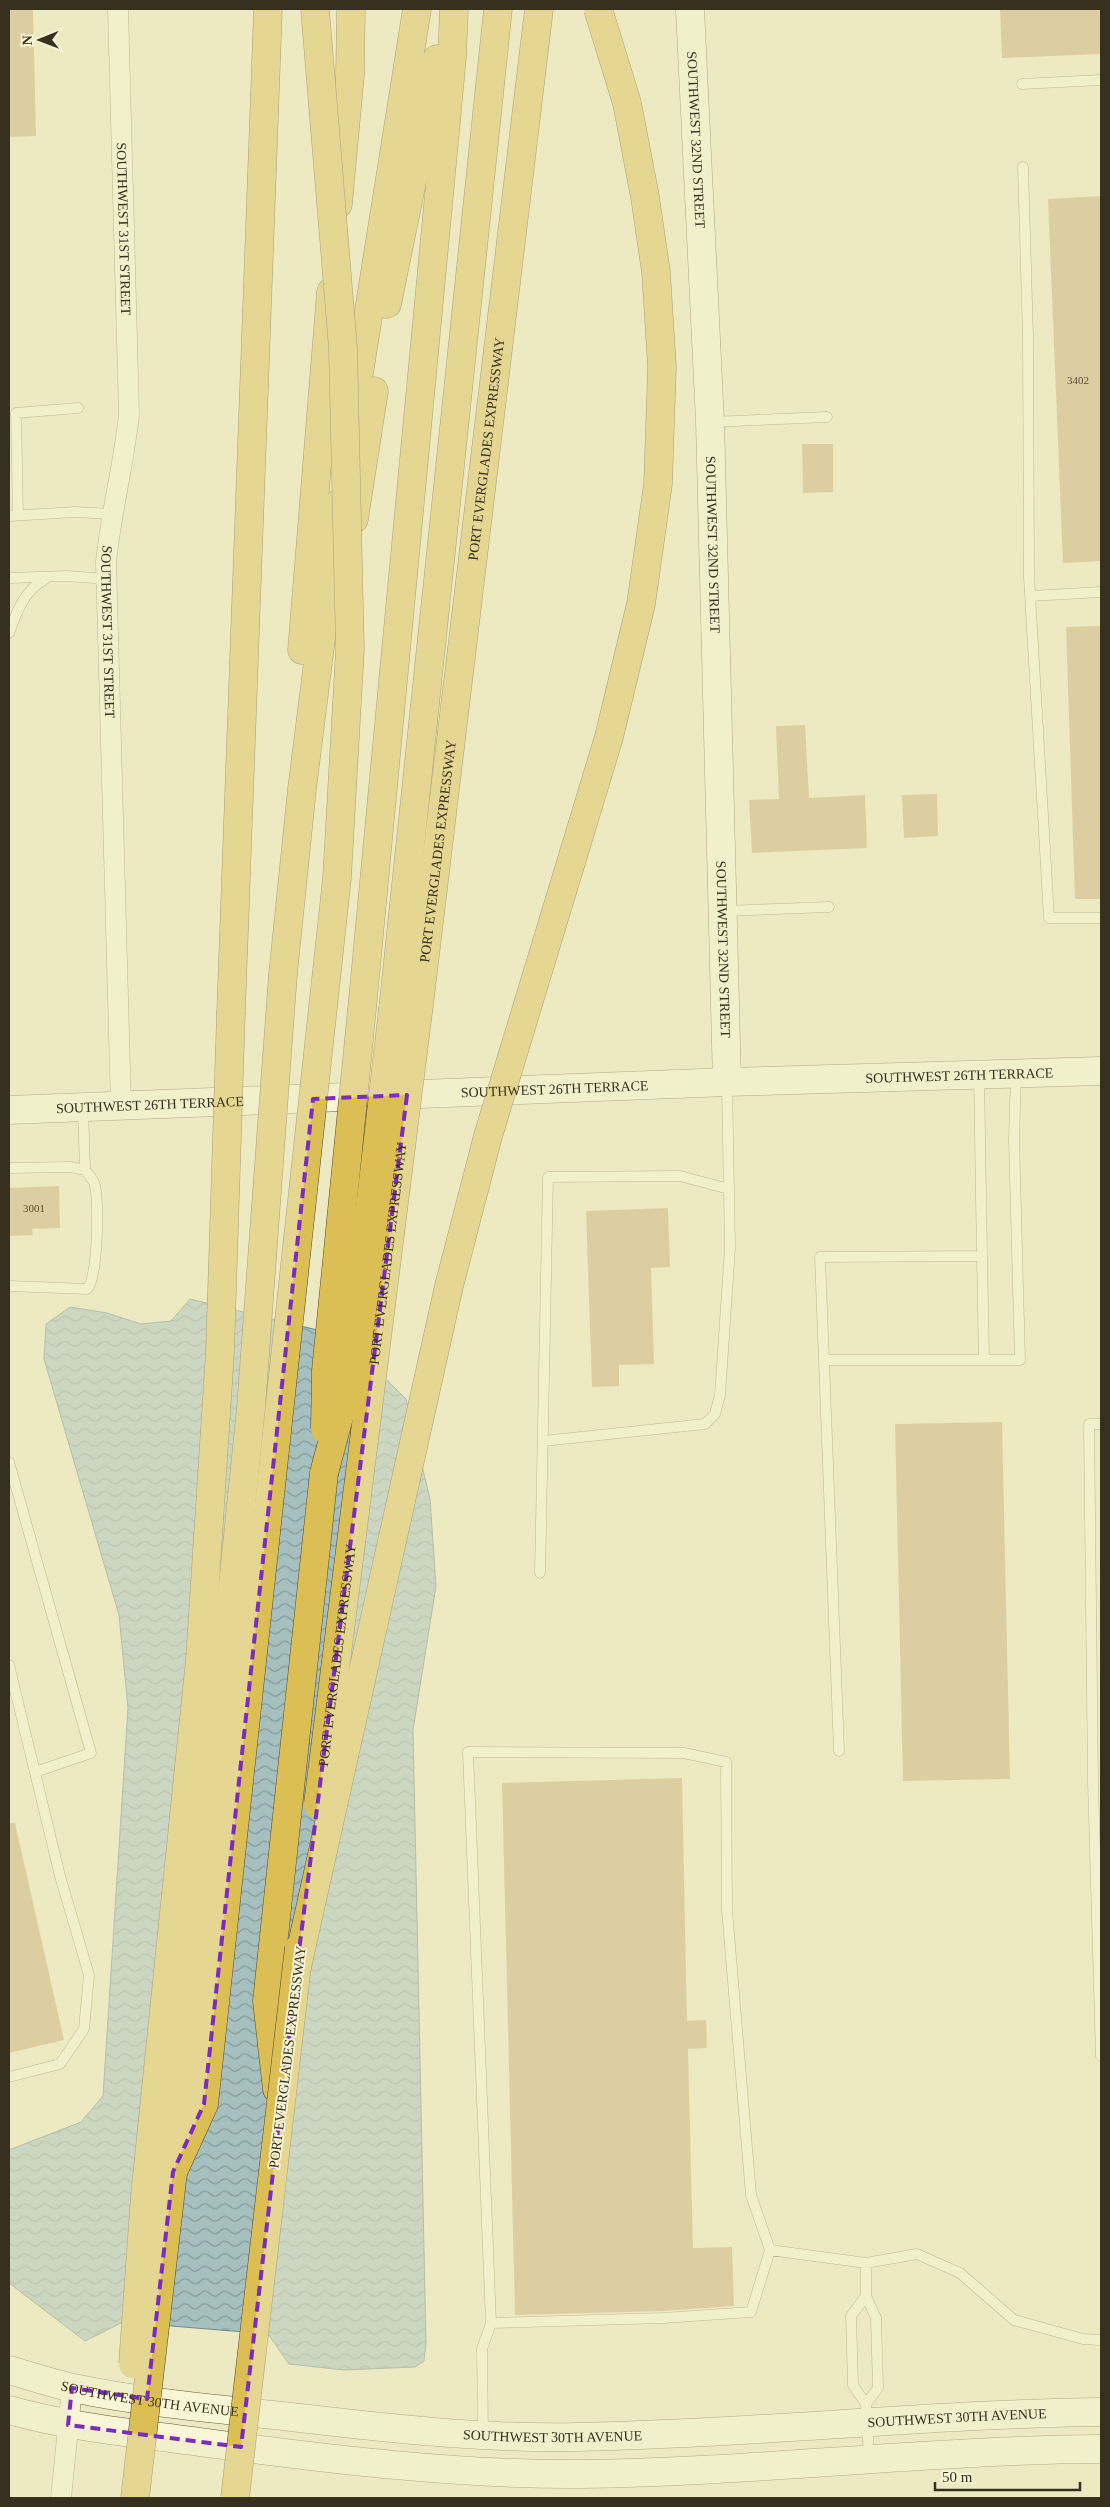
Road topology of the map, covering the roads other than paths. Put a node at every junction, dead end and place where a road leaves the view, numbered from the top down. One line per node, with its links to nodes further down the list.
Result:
1 (118, 9): 18 (street, SOUTHWEST 31ST STREET)
2 (268, 9): 74 (highway, bridge)
3 (315, 9): 58 (highway, bridge)
4 (351, 9): 30 (highway)
5 (417, 9): 26 (highway)
6 (447, 9): 26 (highway)
7 (454, 9): 49 (highway, bridge)
8 (498, 9): 31 (highway)
9 (598, 9): 54 (highway, bridge)
10 (690, 9): 17 (main road, SOUTHWEST 32ND STREET)
11 (539, 10): 31 (highway, PORT EVERGLADES EXPRESSWAY)
12 (1101, 80): 13 (lane)
13 (1022, 84)
14 (1022, 167): 24 (lane)
15 (78, 408): 19 (lane)
16 (827, 417): 17 (lane)
17 (710, 422): 28 (main road, SOUTHWEST 32ND STREET)
18 (112, 514): 19 (lane); 22 (street, SOUTHWEST 31ST STREET)
19 (13, 516)
20 (9, 578): 21 (lane)
21 (46, 578): 22 (lane); 25 (lane)
22 (107, 579): 36 (street, SOUTHWEST 31ST STREET)
23 (1101, 592): 24 (lane)
24 (1030, 596): 29 (lane)
25 (9, 633)
26 (302, 789): 30 (highway)
27 (829, 907): 28 (lane)
28 (723, 911): 35 (main road, SOUTHWEST 32ND STREET)
29 (1101, 918)
30 (283, 974): 58 (highway, bridge)
31 (406, 1007): 49 (highway, bridge); 54 (highway, PORT EVERGLADES EXPRESSWAY, bridge)
32 (1101, 1071): 33 (main road, SOUTHWEST 26TH TERRACE)
33 (1016, 1074): 34 (main road, SOUTHWEST 26TH TERRACE); 45 (lane)
34 (979, 1075): 35 (main road, SOUTHWEST 26TH TERRACE); 42 (lane)
35 (727, 1082): 36 (main road, SOUTHWEST 26TH TERRACE); 41 (lane)
36 (121, 1107): 37 (main road, SOUTHWEST 26TH TERRACE)
37 (83, 1108): 38 (main road, SOUTHWEST 26TH TERRACE); 40 (lane)
38 (9, 1110)
39 (9, 1168): 40 (lane)
40 (85, 1170): 43 (lane)
41 (729, 1189): 47 (lane); 47 (lane)
42 (982, 1256): 44 (lane); 45 (lane)
43 (9, 1286)
44 (824, 1360): 45 (lane); 52 (lane)
45 (984, 1360)
46 (1101, 1424): 55 (lane)
47 (543, 1441): 50 (lane)
48 (9, 1462): 53 (lane)
49 (324, 1473): 57 (highway, bridge)
50 (540, 1573)
51 (9, 1664): 53 (lane)
52 (839, 1751)
53 (35, 1772): 56 (lane)
54 (297, 1967): 57 (highway, PORT EVERGLADES EXPRESSWAY, bridge)
55 (1101, 2056)
56 (9, 2077)
57 (280, 2113): 76 (highway, PORT EVERGLADES EXPRESSWAY, bridge)
58 (173, 2172): 75 (highway, bridge)
59 (770, 2250): 60 (lane); 62 (lane); 62 (lane)
60 (866, 2263): 61 (lane); 63 (lane)
61 (866, 2296): 68 (lane); 68 (lane)
62 (492, 2323): 70 (lane)
63 (1101, 2340)
64 (9, 2370): 65 (main road, SOUTHWEST 30TH AVENUE)
65 (72, 2388): 69 (street); 70 (main road, SOUTHWEST 30TH AVENUE)
66 (9, 2410): 69 (main road)
67 (1101, 2412): 68 (main road, SOUTHWEST 30TH AVENUE)
68 (867, 2413): 70 (main road, SOUTHWEST 30TH AVENUE); 72 (lane)
69 (68, 2425): 72 (main road); 73 (street)
70 (483, 2435)
71 (1101, 2449): 72 (main road)
72 (869, 2458)
73 (61, 2498)
74 (124, 2498)
75 (136, 2498)
76 (235, 2498)

